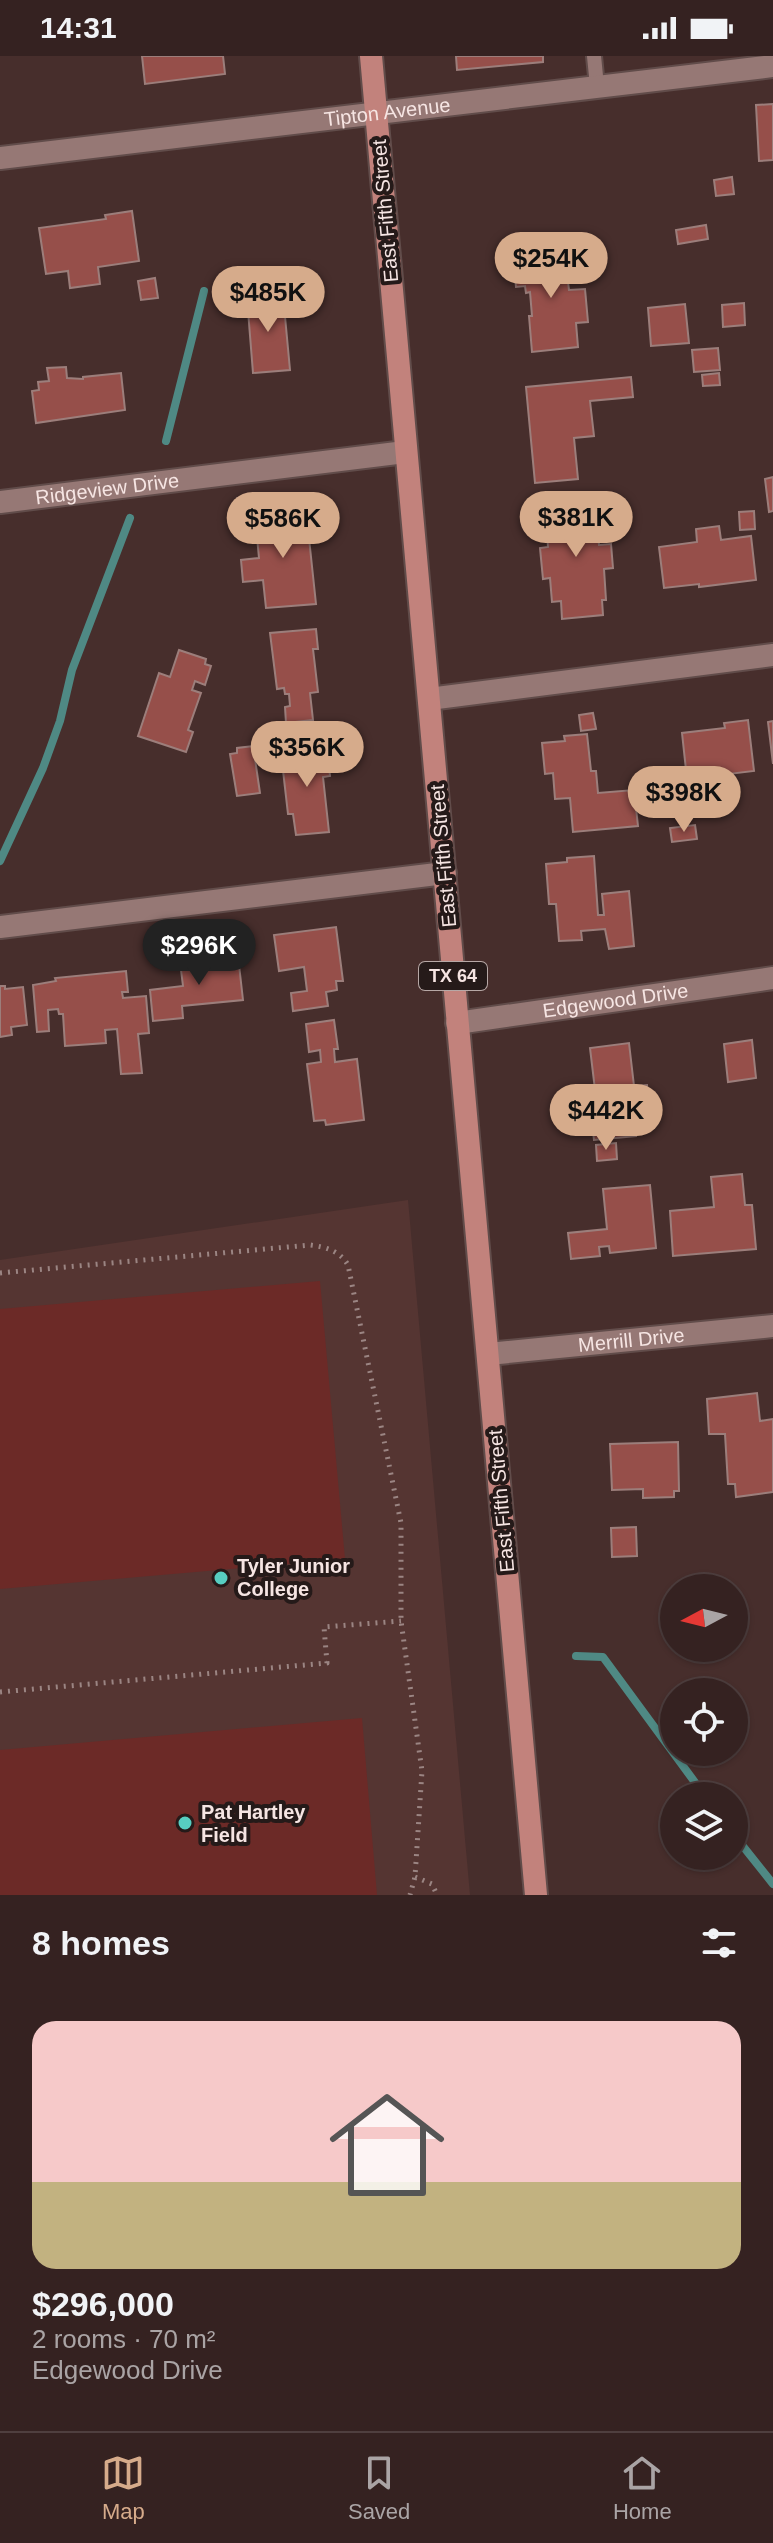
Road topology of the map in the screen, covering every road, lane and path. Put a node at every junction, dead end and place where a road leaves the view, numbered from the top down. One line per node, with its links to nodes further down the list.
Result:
1 (371, 56): 5 (main road, East Fifth Street / TX 64)
2 (594, 56): 4 (lane)
3 (773, 66): 4 (street, Tipton Avenue)
4 (597, 86): 5 (street, Tipton Avenue)
5 (376, 112): 6 (street, Tipton Avenue); 7 (main road, East Fifth Street / TX 64)
6 (0, 158)
7 (405, 452): 8 (street, Ridgeview Drive); 10 (main road, East Fifth Street / TX 64)
8 (0, 502)
9 (773, 655): 10 (street)
10 (429, 699): 11 (main road, East Fifth Street / TX 64)
11 (445, 873): 12 (street); 14 (main road, East Fifth Street / TX 64)
12 (0, 927)
13 (773, 978): 14 (street, Edgewood Drive)
14 (457, 1023): 17 (main road, East Fifth Street / TX 64)
15 (0, 1273): 18 (path)
16 (773, 1326): 17 (street, Merrill Drive)
17 (488, 1354): 23 (main road, East Fifth Street / TX 64)
18 (401, 1621): 19 (path); 20 (path)
19 (0, 1692)
20 (415, 1877): 21 (path); 22 (path)
21 (410, 1895)
22 (437, 1895)
23 (536, 1895)

